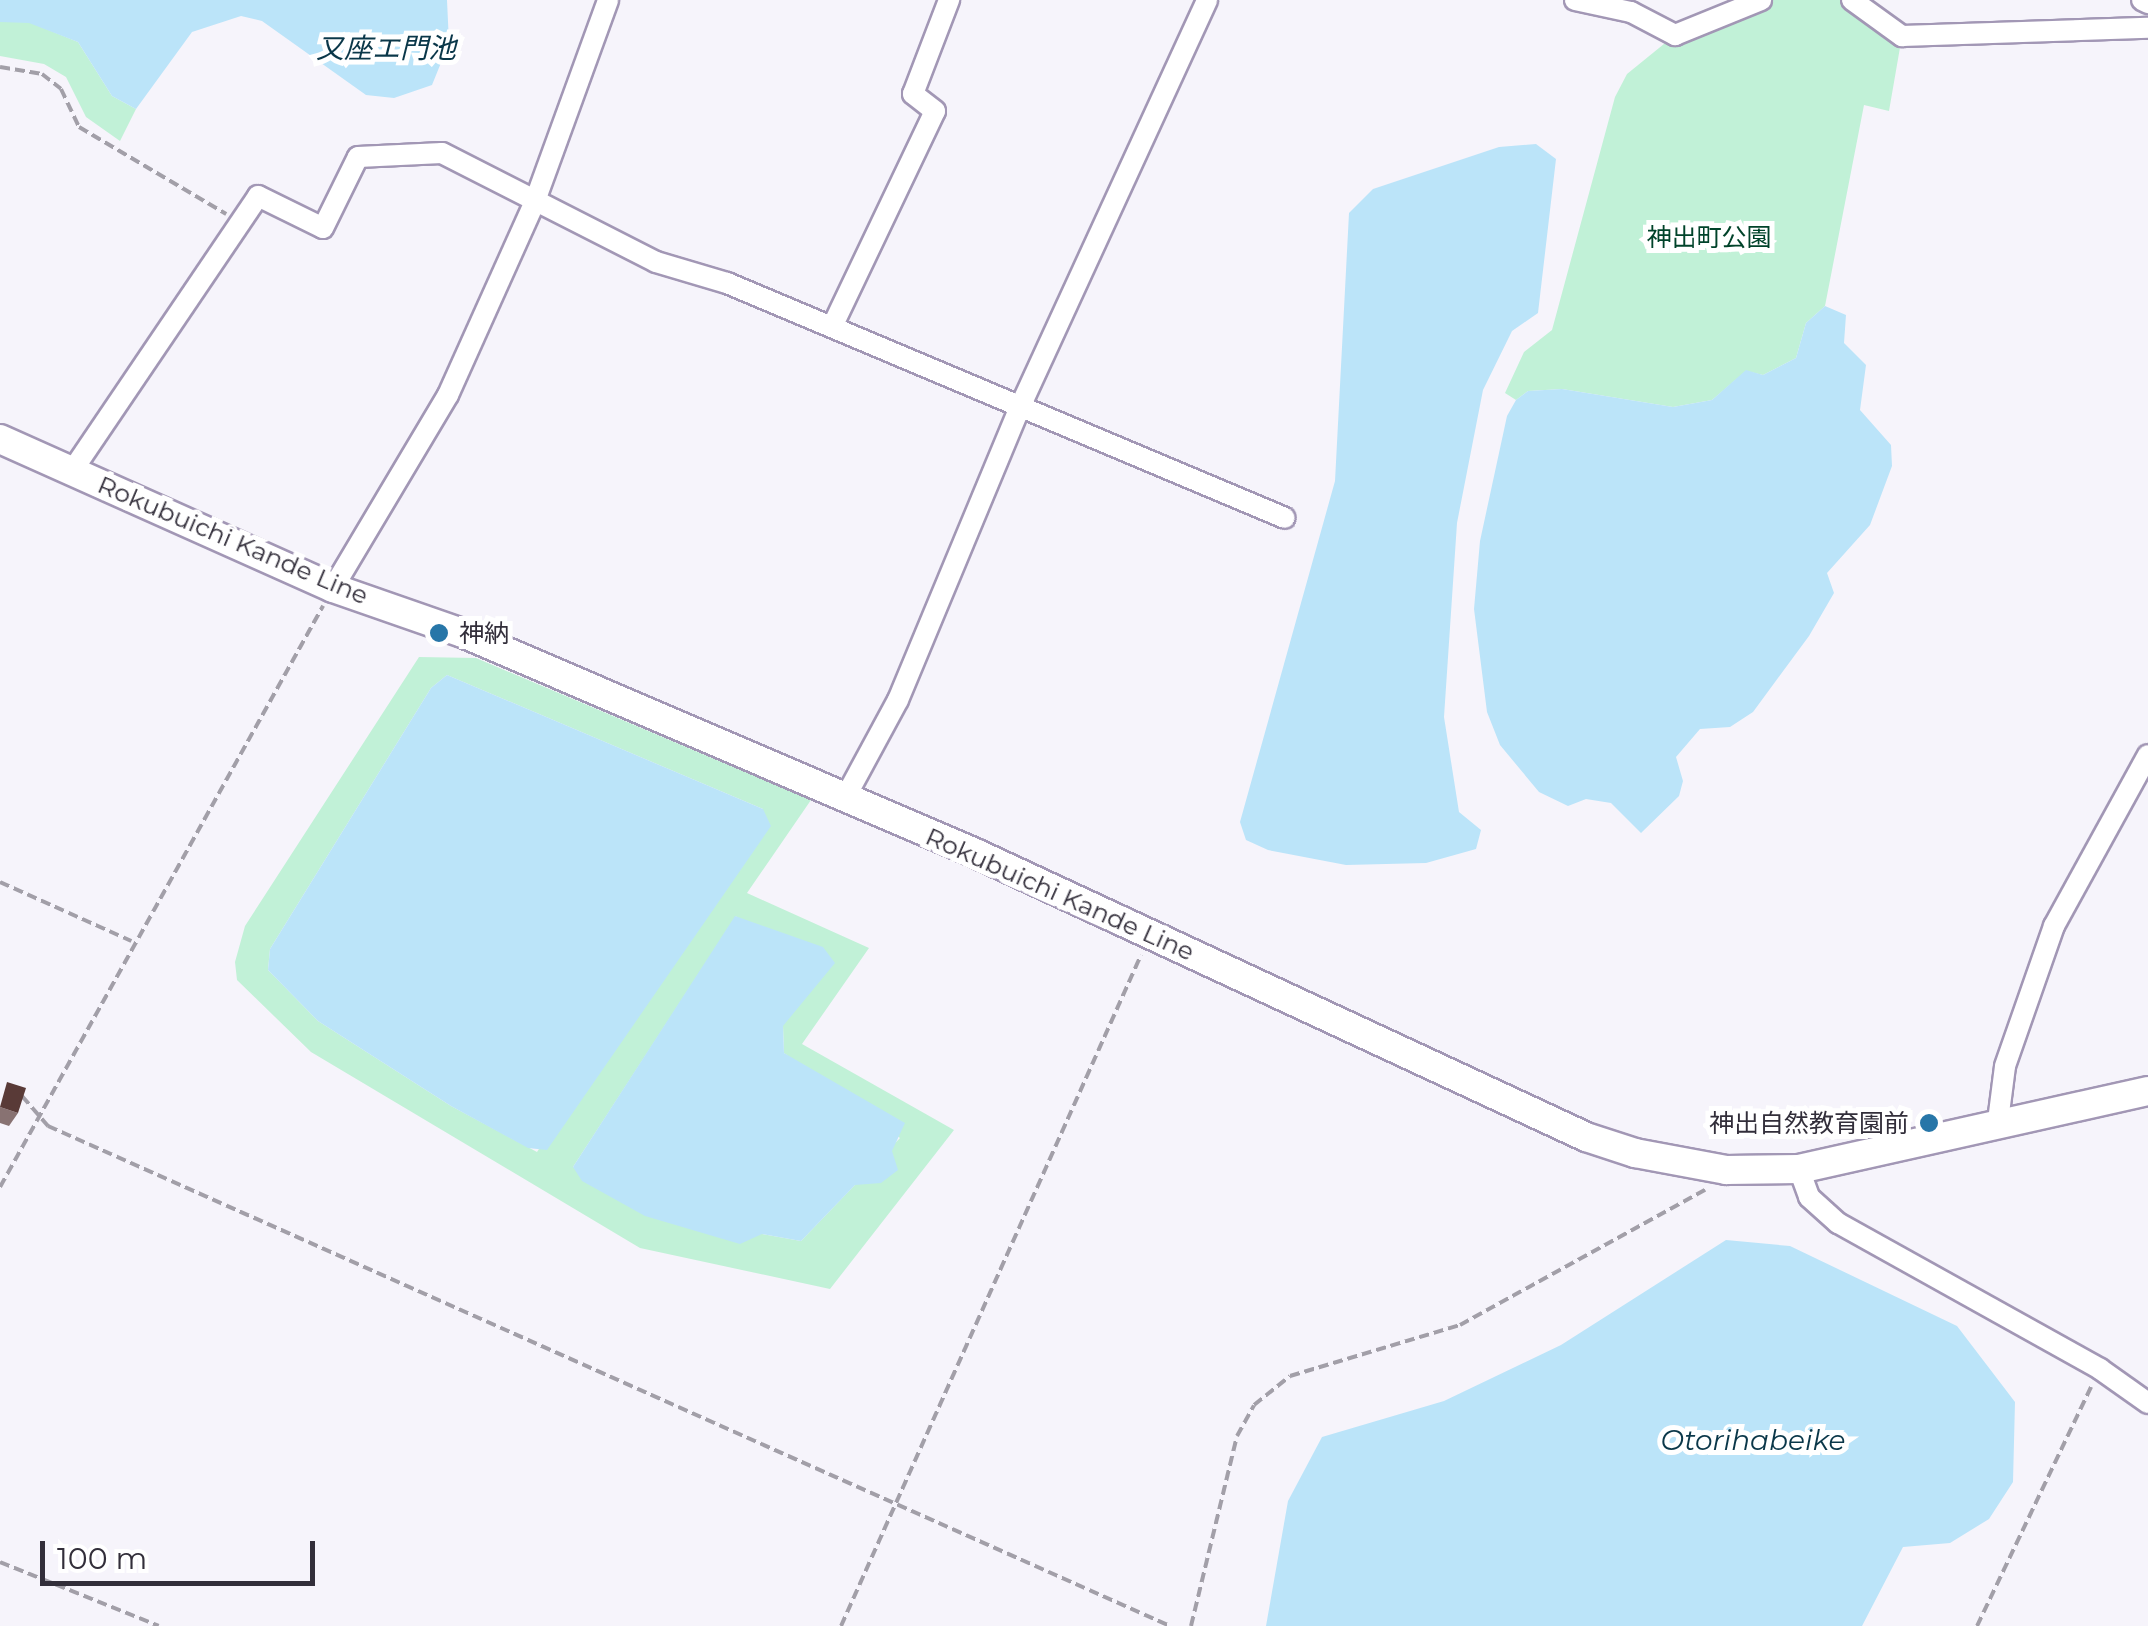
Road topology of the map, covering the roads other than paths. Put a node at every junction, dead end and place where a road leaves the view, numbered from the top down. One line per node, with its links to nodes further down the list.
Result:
1 (608, 0): 8 (street)
2 (948, 0): 9 (street)
3 (1207, 0): 10 (street)
4 (1575, 0): 5 (street)
5 (1761, 0)
6 (1852, 0): 7 (street)
7 (2148, 28)
8 (535, 201): 9 (street); 12 (street); 14 (street)
9 (832, 328): 10 (street)
10 (1020, 407): 13 (street); 16 (street)
11 (0, 438): 12 (main road, Rokubuichi Kande Line)
12 (72, 470): 14 (main road, Rokubuichi Kande Line)
13 (1285, 518)
14 (333, 588): 16 (main road, Rokubuichi Kande Line)
15 (2148, 755): 18 (street)
16 (845, 798): 19 (main road, Rokubuichi Kande Line)
17 (2148, 1090): 18 (main road, Rokubuichi Kande Line)
18 (1998, 1121): 19 (main road, Rokubuichi Kande Line)
19 (1799, 1169): 20 (street)
20 (2148, 1403)

